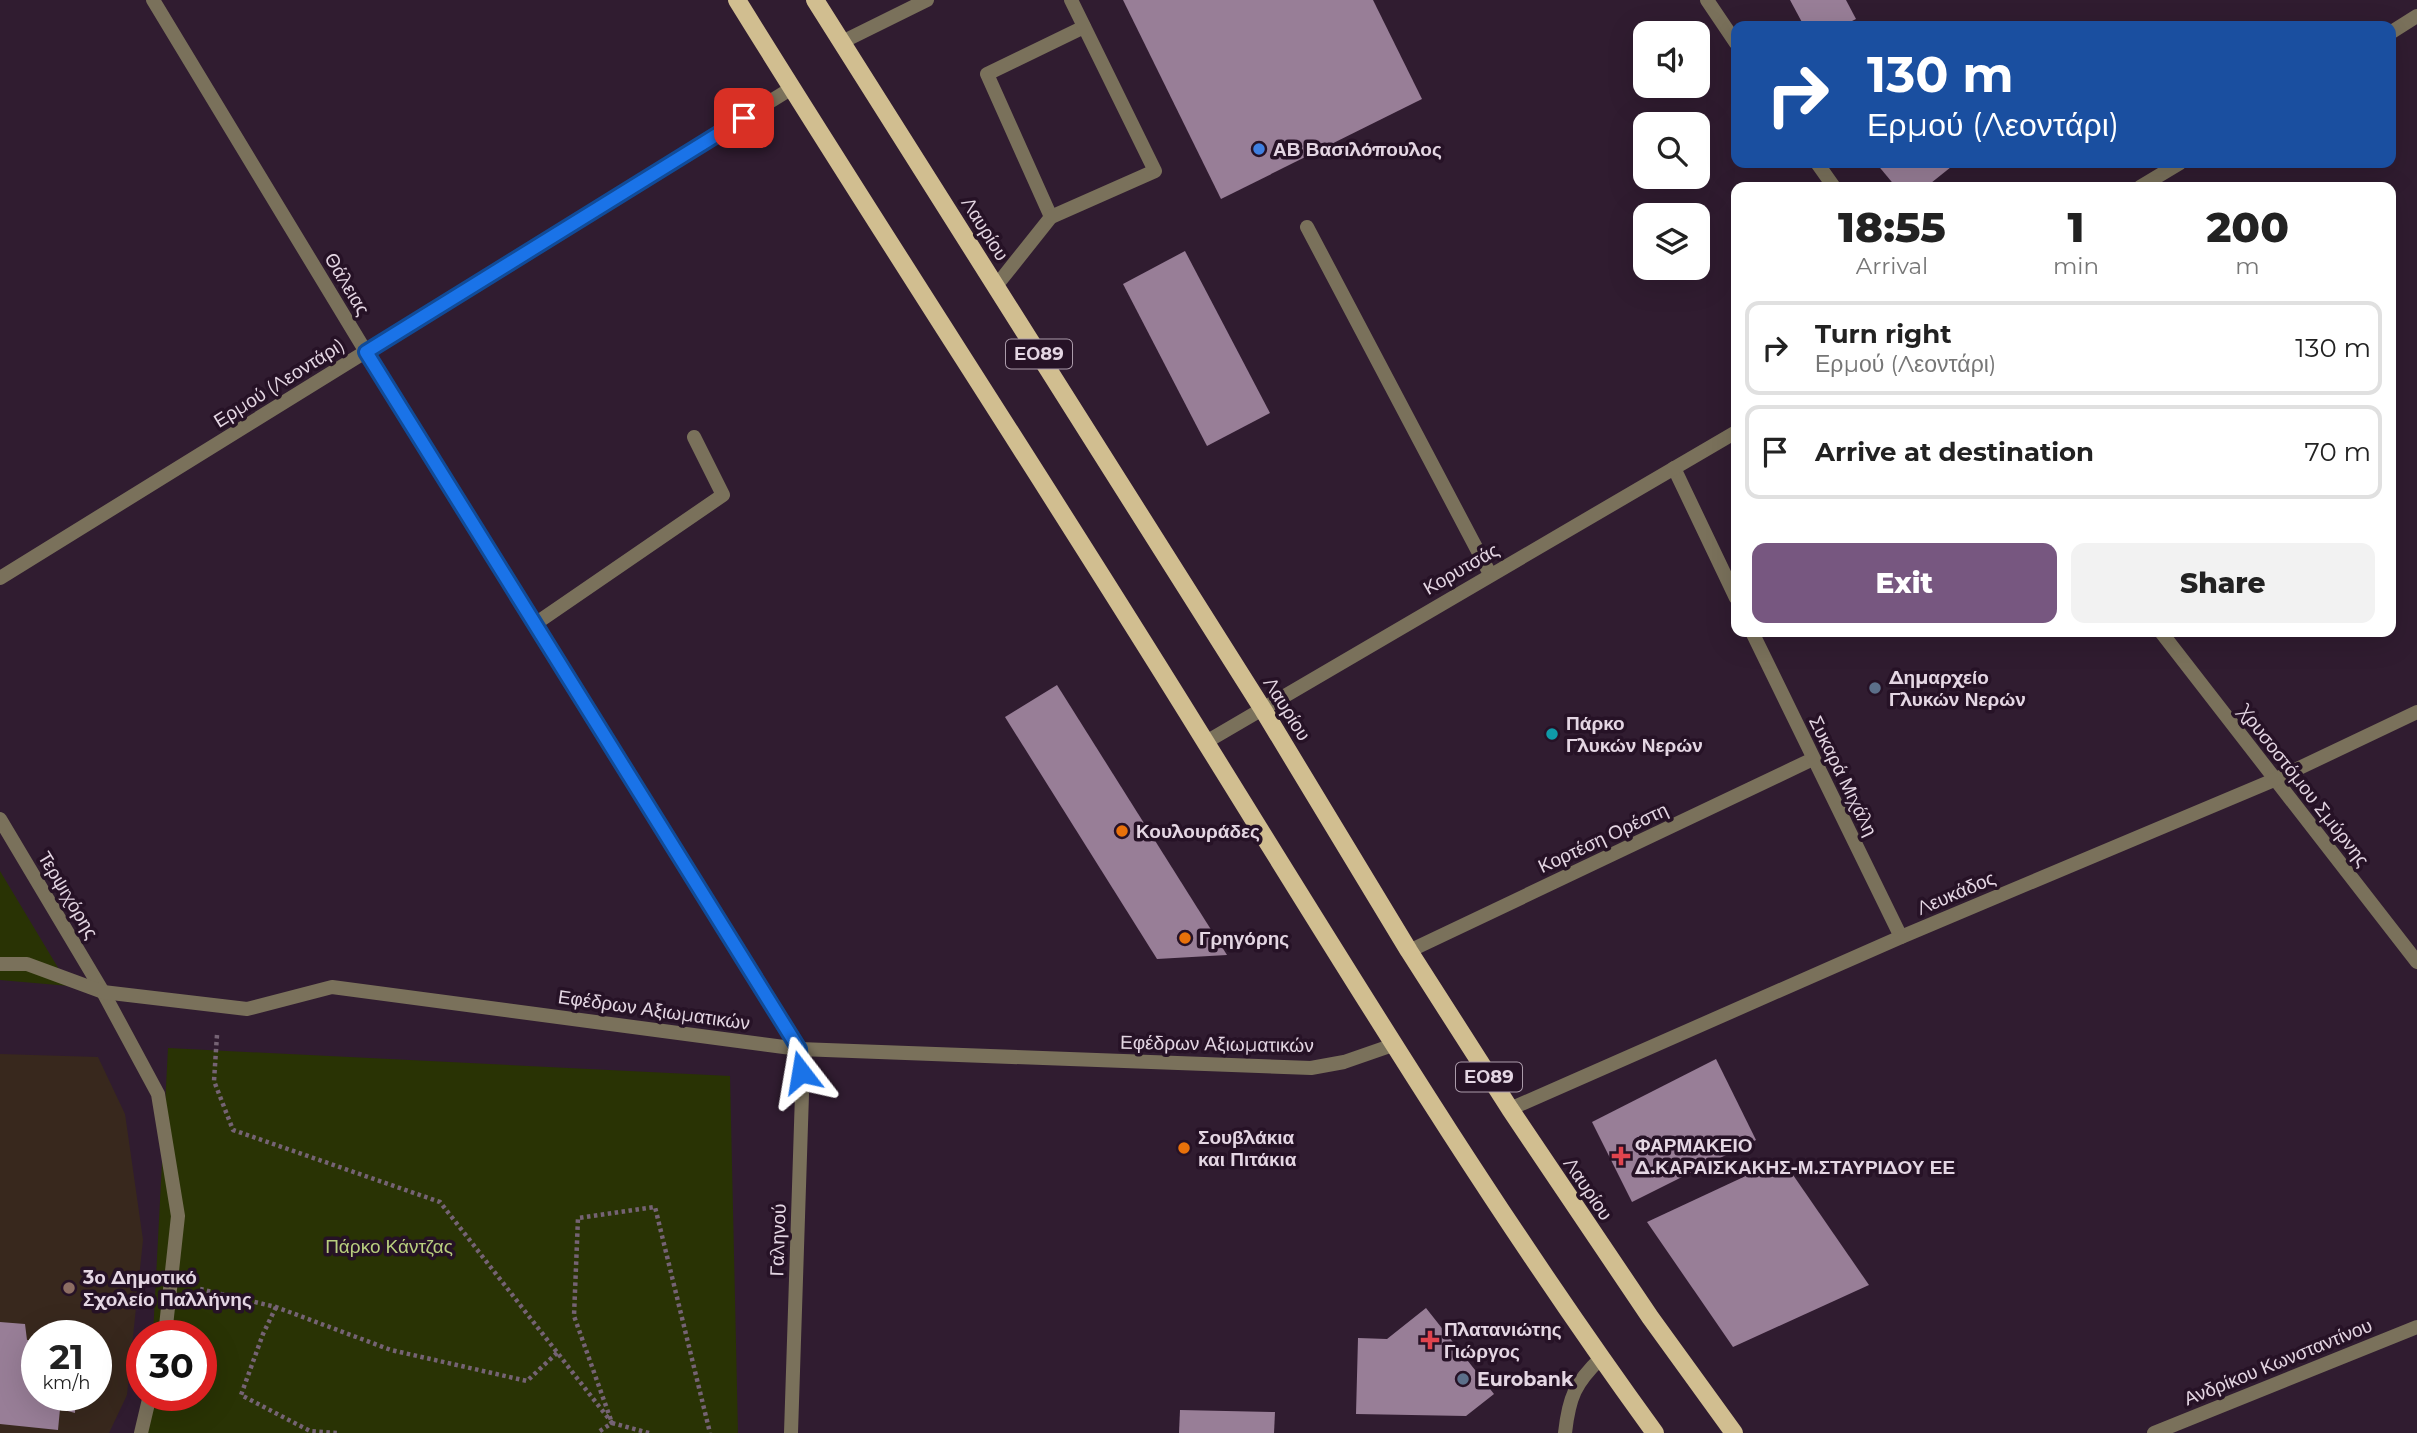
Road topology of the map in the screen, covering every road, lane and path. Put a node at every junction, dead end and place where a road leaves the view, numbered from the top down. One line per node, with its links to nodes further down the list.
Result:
1 (153, 0): 18 (street, Θάλειας)
2 (737, 0): 12 (main road, ΕΟ89)
3 (816, 0): 11 (main road, Λαυρίου / ΕΟ89)
4 (927, 0): 11 (street)
5 (1071, 0): 8 (street)
6 (1707, 0): 10 (street)
7 (2417, 16): 9 (street)
8 (1084, 27): 15 (street); 15 (street)
9 (2396, 29)
10 (1731, 36)
11 (842, 42): 17 (main road, Λαυρίου / ΕΟ89)
12 (792, 88): 18 (street, Ερμού (Λεοντάρι)); 30 (main road, ΕΟ89)
13 (2172, 168): 14 (street)
14 (2148, 182)
15 (1051, 217): 17 (street)
16 (1307, 227): 22 (street)
17 (996, 286): 28 (main road, Λαυρίου / ΕΟ89)
18 (366, 352): 23 (street, Ερμού (Λεοντάρι)); 25 (street, Θάλειας)
19 (1731, 435): 21 (street, Κορυτσάς)
20 (694, 437): 25 (street)
21 (1674, 468): 22 (street, Κορυτσάς); 24 (street)
22 (1490, 574): 28 (street, Κορυτσάς)
23 (0, 578)
24 (1731, 588)
25 (535, 624): 41 (street, Θάλειας)
26 (1754, 637): 31 (street, Συκαρά Μιχάλη)
27 (2165, 637): 32 (street, Χρυσοστόμου Σμύρνης)
28 (1262, 708): 30 (street, Κορυτσάς); 35 (main road, Λαυρίου / ΕΟ89)
29 (2417, 712): 32 (street, Λευκάδος)
30 (1206, 742): 40 (main road, ΕΟ89)
31 (1813, 759): 34 (street, Συκαρά Μιχάλη); 35 (street, Κορτέση Ορέστη)
32 (2274, 780): 34 (street, Λευκάδος); 36 (street, Χρυσοστόμου Σμύρνης)
33 (0, 819): 38 (street, Τερψιχόρης)
34 (1901, 937): 42 (street, Λευκάδος)
35 (1409, 951): 42 (main road, Λαυρίου / ΕΟ89)
36 (2417, 962)
37 (0, 964): 38 (street, Εφέδρων Αξιωματικών)
38 (103, 992): 39 (street, Εφέδρων Αξιωματικών); 43 (street, Τερψιχόρης)
39 (219, 1006): 41 (street, Εφέδρων Αξιωματικών); 47 (path)
40 (1393, 1045): 41 (street, Εφέδρων Αξιωματικών); 48 (main road, ΕΟ89)
41 (799, 1049): 57 (street, Γαληνού)
42 (1510, 1110): 60 (main road, Λαυρίου / ΕΟ89)
43 (172, 1283): 44 (path); 45 (street, Τερψιχόρης)
44 (276, 1307): 47 (path); 53 (path)
45 (167, 1320)
46 (2417, 1327): 51 (street, Ανδρίκου Κωνσταντίνου)
47 (559, 1351): 50 (path)
48 (1601, 1358): 58 (street); 59 (main road, ΕΟ89)
49 (146, 1411): 52 (street)
50 (612, 1423): 54 (path); 55 (path); 56 (path)
51 (2164, 1431)
52 (141, 1433)
53 (338, 1433)
54 (597, 1433)
55 (649, 1433)
56 (710, 1433)
57 (791, 1433)
58 (1565, 1433)
59 (1655, 1433)
60 (1734, 1433)

